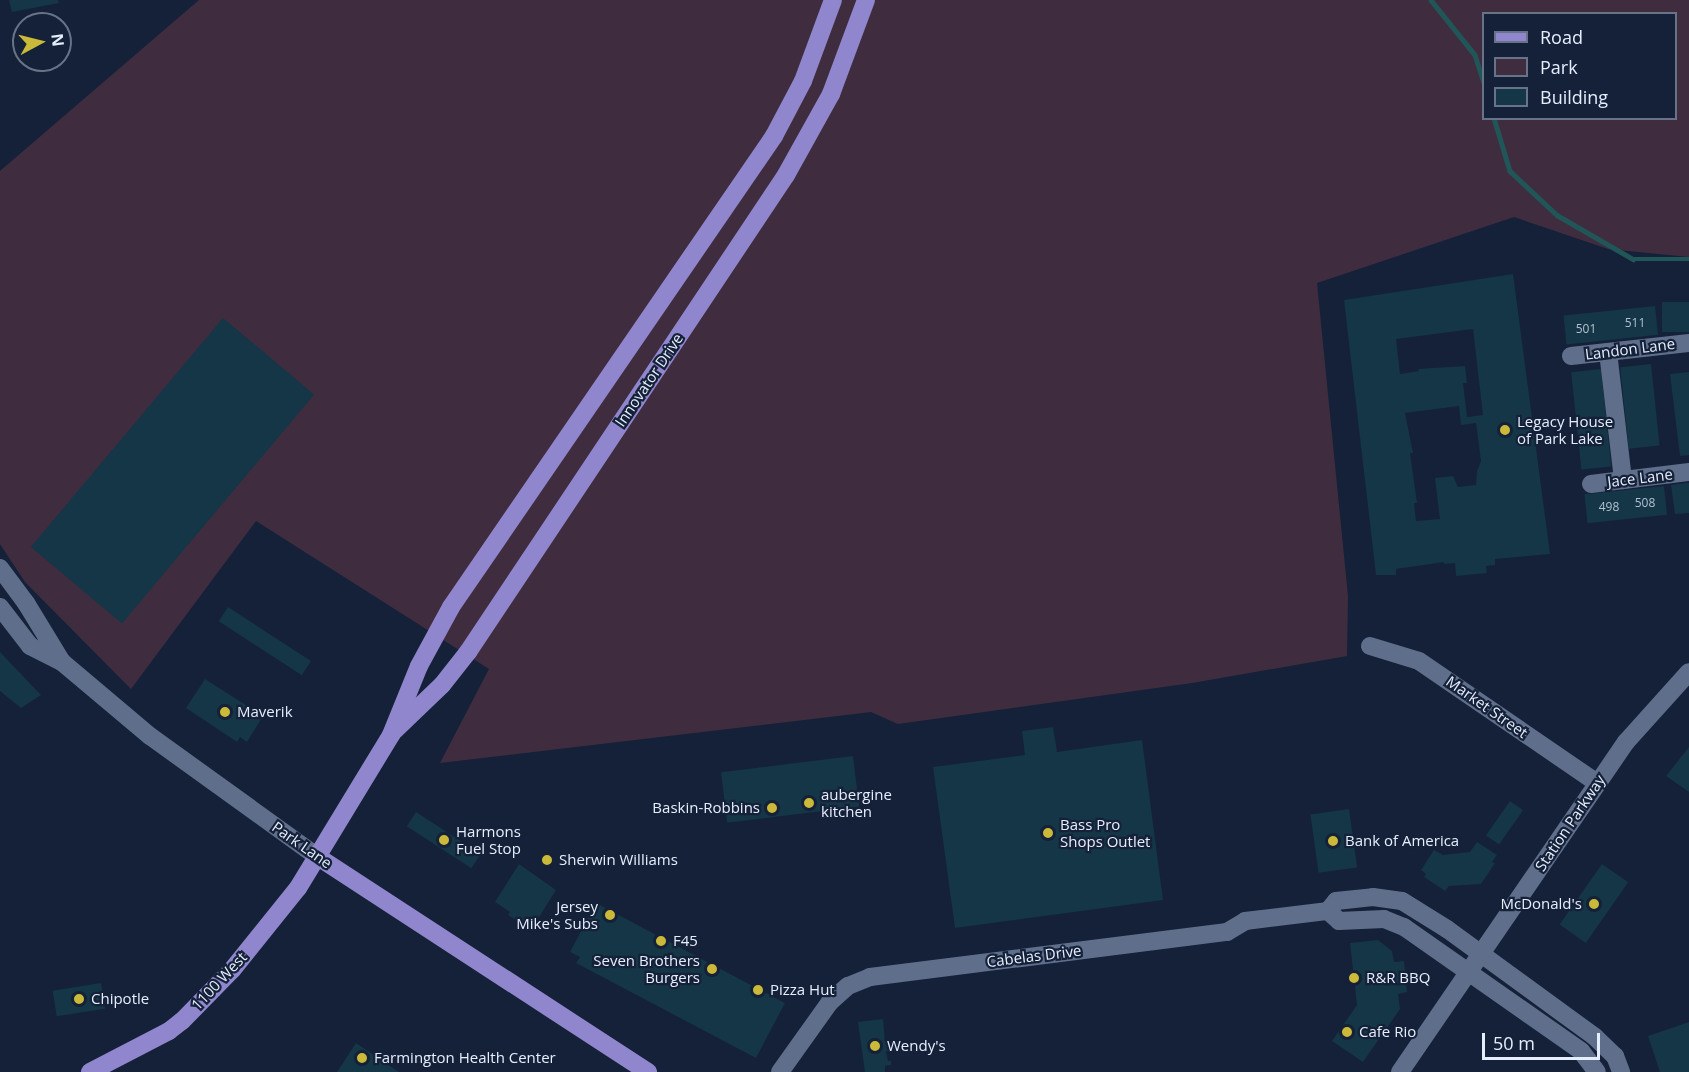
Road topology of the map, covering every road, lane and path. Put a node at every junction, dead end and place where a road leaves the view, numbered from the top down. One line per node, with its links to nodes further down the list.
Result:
1 (833, 0): 14 (main road, Innovator Drive)
2 (866, 0): 14 (main road, Innovator Drive)
3 (1689, 343): 4 (street, Landon Lane)
4 (1608, 352): 5 (street, Landon Lane); 7 (street)
5 (1571, 356)
6 (1689, 472): 7 (street, Jace Lane)
7 (1623, 480): 8 (street, Jace Lane)
8 (1591, 484)
9 (0, 568): 12 (street, Park Lane)
10 (0, 608): 12 (street)
11 (1370, 646): 15 (street, Market Street)
12 (62, 662): 16 (street, Park Lane)
13 (1689, 672): 15 (street, Station Parkway)
14 (391, 735): 16 (main road, Innovator Drive)
15 (1597, 783): 18 (street, Station Parkway)
16 (318, 856): 20 (main road, 1100 West); 21 (main road, Park Lane)
17 (1328, 911): 18 (street, Cabelas Drive); 19 (street, Cabelas Drive); 22 (street, Cabelas Drive)
18 (1480, 955): 19 (street, Station Parkway); 25 (street, Cabelas Drive)
19 (1467, 972): 23 (street, Station Parkway); 24 (street, Cabelas Drive)
20 (90, 1072)
21 (648, 1072)
22 (780, 1072)
23 (1400, 1072)
24 (1597, 1072)
25 (1621, 1072)

